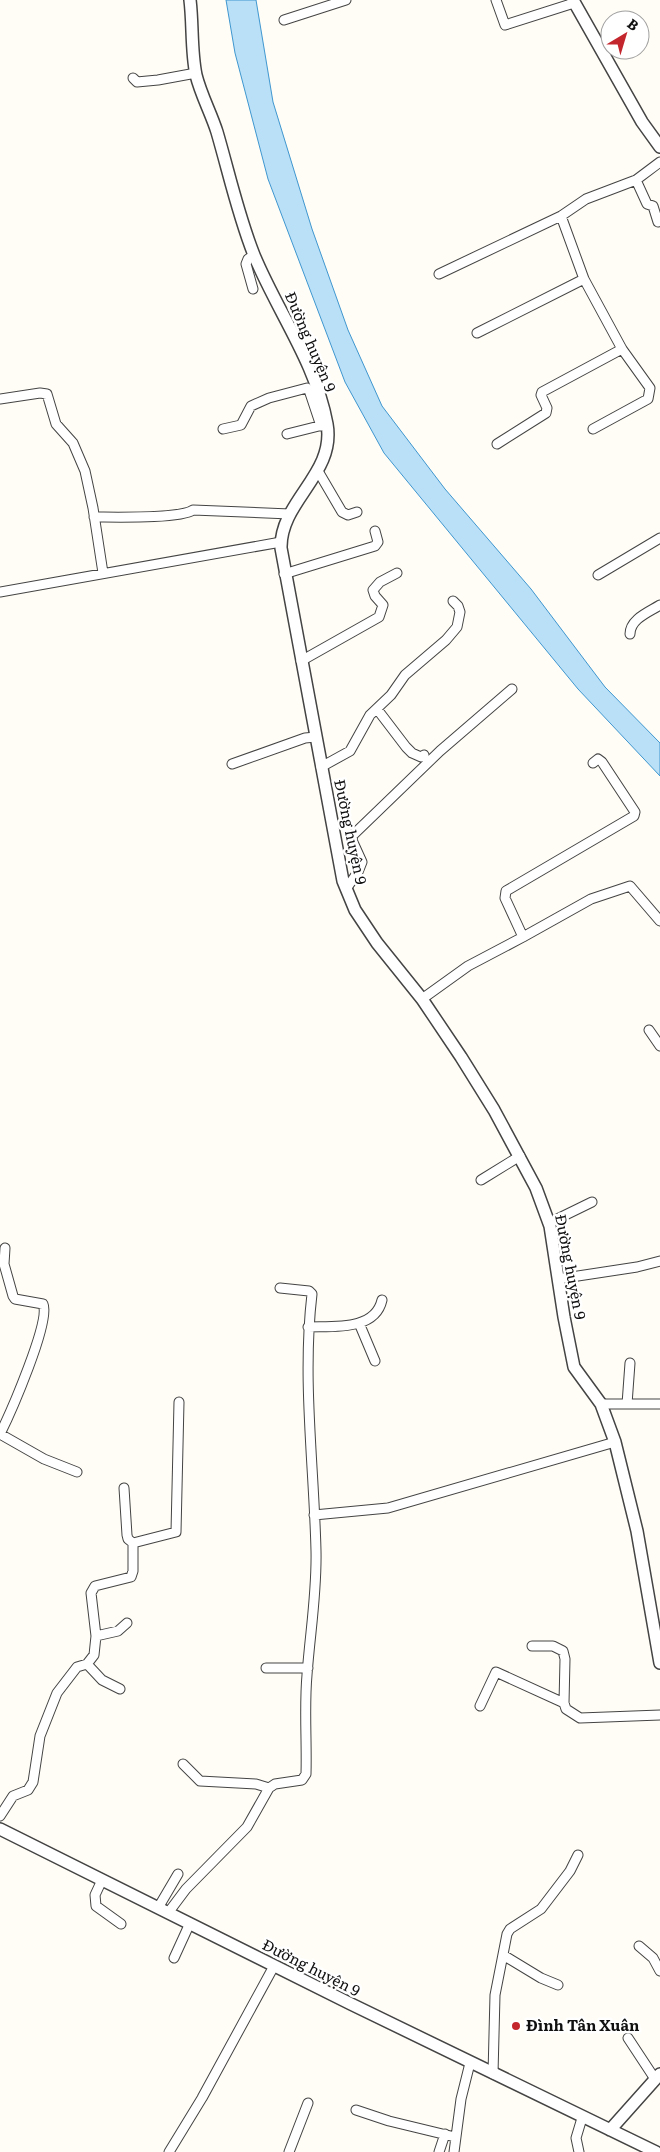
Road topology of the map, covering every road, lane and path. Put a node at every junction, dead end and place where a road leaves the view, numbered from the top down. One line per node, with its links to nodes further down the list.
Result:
1 (190, 0): 6 (street, Đường huyện 9)
2 (346, 0): 5 (street)
3 (496, 0): 4 (street)
4 (573, 1): 8 (street)
5 (284, 20)
6 (196, 73): 7 (street); 13 (street, Đường huyện 9)
7 (133, 78)
8 (660, 147)
9 (660, 162): 10 (street)
10 (636, 180): 11 (street); 12 (street)
11 (561, 216): 14 (street); 15 (street)
12 (658, 222)
13 (254, 256): 16 (street); 20 (street, Đường huyện 9)
14 (438, 274)
15 (584, 279): 17 (street); 18 (street)
16 (253, 289)
17 (477, 333)
18 (622, 349): 22 (street); 24 (street)
19 (0, 399): 28 (street)
20 (324, 425): 21 (street); 23 (street); 25 (street, Đường huyện 9)
21 (222, 429)
22 (593, 429)
23 (287, 434)
24 (497, 444)
25 (318, 471): 26 (street); 27 (street, Đường huyện 9)
26 (357, 512)
27 (290, 514): 28 (street); 31 (street, Đường huyện 9)
28 (94, 517): 32 (street)
29 (375, 531): 34 (street)
30 (660, 538): 35 (street)
31 (281, 542): 32 (street); 34 (street, Đường huyện 9)
32 (103, 573): 36 (street)
33 (397, 573): 40 (street)
34 (284, 574): 40 (street, Đường huyện 9)
35 (598, 575)
36 (0, 592)
37 (453, 601): 42 (street)
38 (660, 605): 39 (street)
39 (630, 634)
40 (301, 662): 43 (street, Đường huyện 9)
41 (512, 690): 48 (street)
42 (377, 709): 44 (street); 47 (street)
43 (316, 737): 46 (street); 47 (street, Đường huyện 9)
44 (424, 755)
45 (593, 763): 50 (street)
46 (232, 764)
47 (321, 767): 48 (street, Đường huyện 9)
48 (346, 889): 51 (street, Đường huyện 9)
49 (660, 921): 50 (street)
50 (523, 937): 51 (street)
51 (422, 999): 54 (street, Đường huyện 9)
52 (649, 1030): 53 (street)
53 (660, 1046)
54 (520, 1156): 55 (street); 57 (street, Đường huyện 9)
55 (481, 1180)
56 (592, 1202): 57 (street)
57 (549, 1223): 60 (street, Đường huyện 9)
58 (5, 1248): 71 (street)
59 (660, 1261): 60 (street)
60 (558, 1279): 68 (street, Đường huyện 9)
61 (280, 1288): 64 (street)
62 (382, 1300): 63 (street)
63 (359, 1323): 64 (street); 65 (street)
64 (308, 1327): 75 (street)
65 (375, 1361)
66 (630, 1363): 69 (street)
67 (179, 1402): 76 (street)
68 (601, 1404): 69 (street); 72 (street, Đường huyện 9)
69 (627, 1404): 70 (street)
70 (660, 1404)
71 (0, 1434): 73 (street)
72 (615, 1442): 75 (street); 80 (street, Đường huyện 9)
73 (77, 1472)
74 (124, 1488): 76 (street)
75 (314, 1515): 83 (street)
76 (133, 1542): 78 (street)
77 (127, 1623): 78 (street)
78 (96, 1636): 81 (street)
79 (532, 1646): 85 (street)
80 (660, 1659)
81 (87, 1664): 84 (street); 90 (street)
82 (266, 1668): 83 (street)
83 (308, 1668): 89 (street)
84 (120, 1689)
85 (564, 1703): 86 (street); 87 (street)
86 (480, 1706)
87 (660, 1715)
88 (183, 1764): 89 (street)
89 (269, 1788): 96 (street)
90 (0, 1816)
91 (0, 1829): 94 (street, Đường huyện 9)
92 (578, 1855): 100 (street)
93 (178, 1874): 95 (street)
94 (102, 1880): 95 (street, Đường huyện 9); 98 (street)
95 (158, 1908): 96 (street, Đường huyện 9)
96 (168, 1913): 97 (street, Đường huyện 9)
97 (190, 1923): 101 (street); 102 (street, Đường huyện 9)
98 (121, 1924)
99 (639, 1946): 103 (street)
100 (502, 1955): 104 (street); 107 (street)
101 (174, 1958)
102 (274, 1966): 106 (street, Đường huyện 9); 115 (street)
103 (660, 1971)
104 (558, 1985)
105 (628, 2038): 108 (street)
106 (470, 2063): 107 (street, Đường huyện 9); 114 (street)
107 (493, 2074): 111 (street, Đường huyện 9)
108 (658, 2076): 112 (street)
109 (308, 2103): 116 (street)
110 (356, 2110): 113 (street)
111 (582, 2118): 112 (street, Đường huyện 9); 119 (street)
112 (610, 2130): 120 (street, Đường huyện 9)
113 (445, 2134): 114 (street); 117 (street)
114 (455, 2137): 118 (street)
115 (169, 2152)
116 (289, 2152)
117 (439, 2152)
118 (454, 2152)
119 (579, 2152)
120 (656, 2152)

